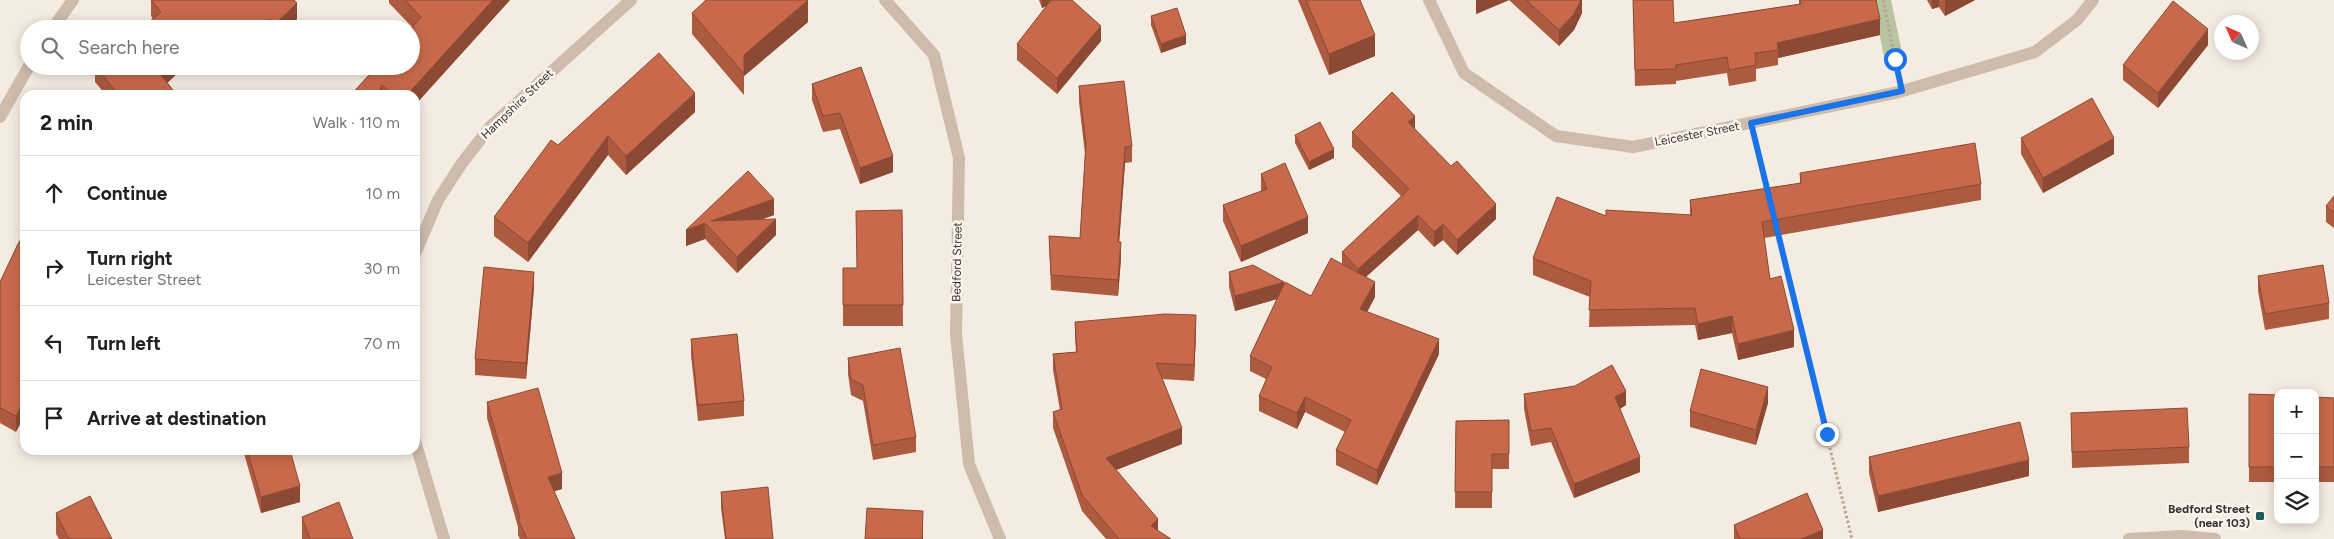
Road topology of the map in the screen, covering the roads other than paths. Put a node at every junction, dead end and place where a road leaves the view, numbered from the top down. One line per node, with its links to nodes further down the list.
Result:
1 (73, 0): 6 (street)
2 (631, 0): 9 (street, Hampshire Street)
3 (885, 0): 12 (street, Bedford Street)
4 (1429, 0): 5 (street, Leicester Street)
5 (2093, 0)
6 (59, 20)
7 (24, 75): 8 (street)
8 (0, 117)
9 (420, 242)
10 (419, 455): 11 (street)
11 (444, 539)
12 (1000, 539)
13 (2129, 539): 14 (street)
14 (2214, 539)

